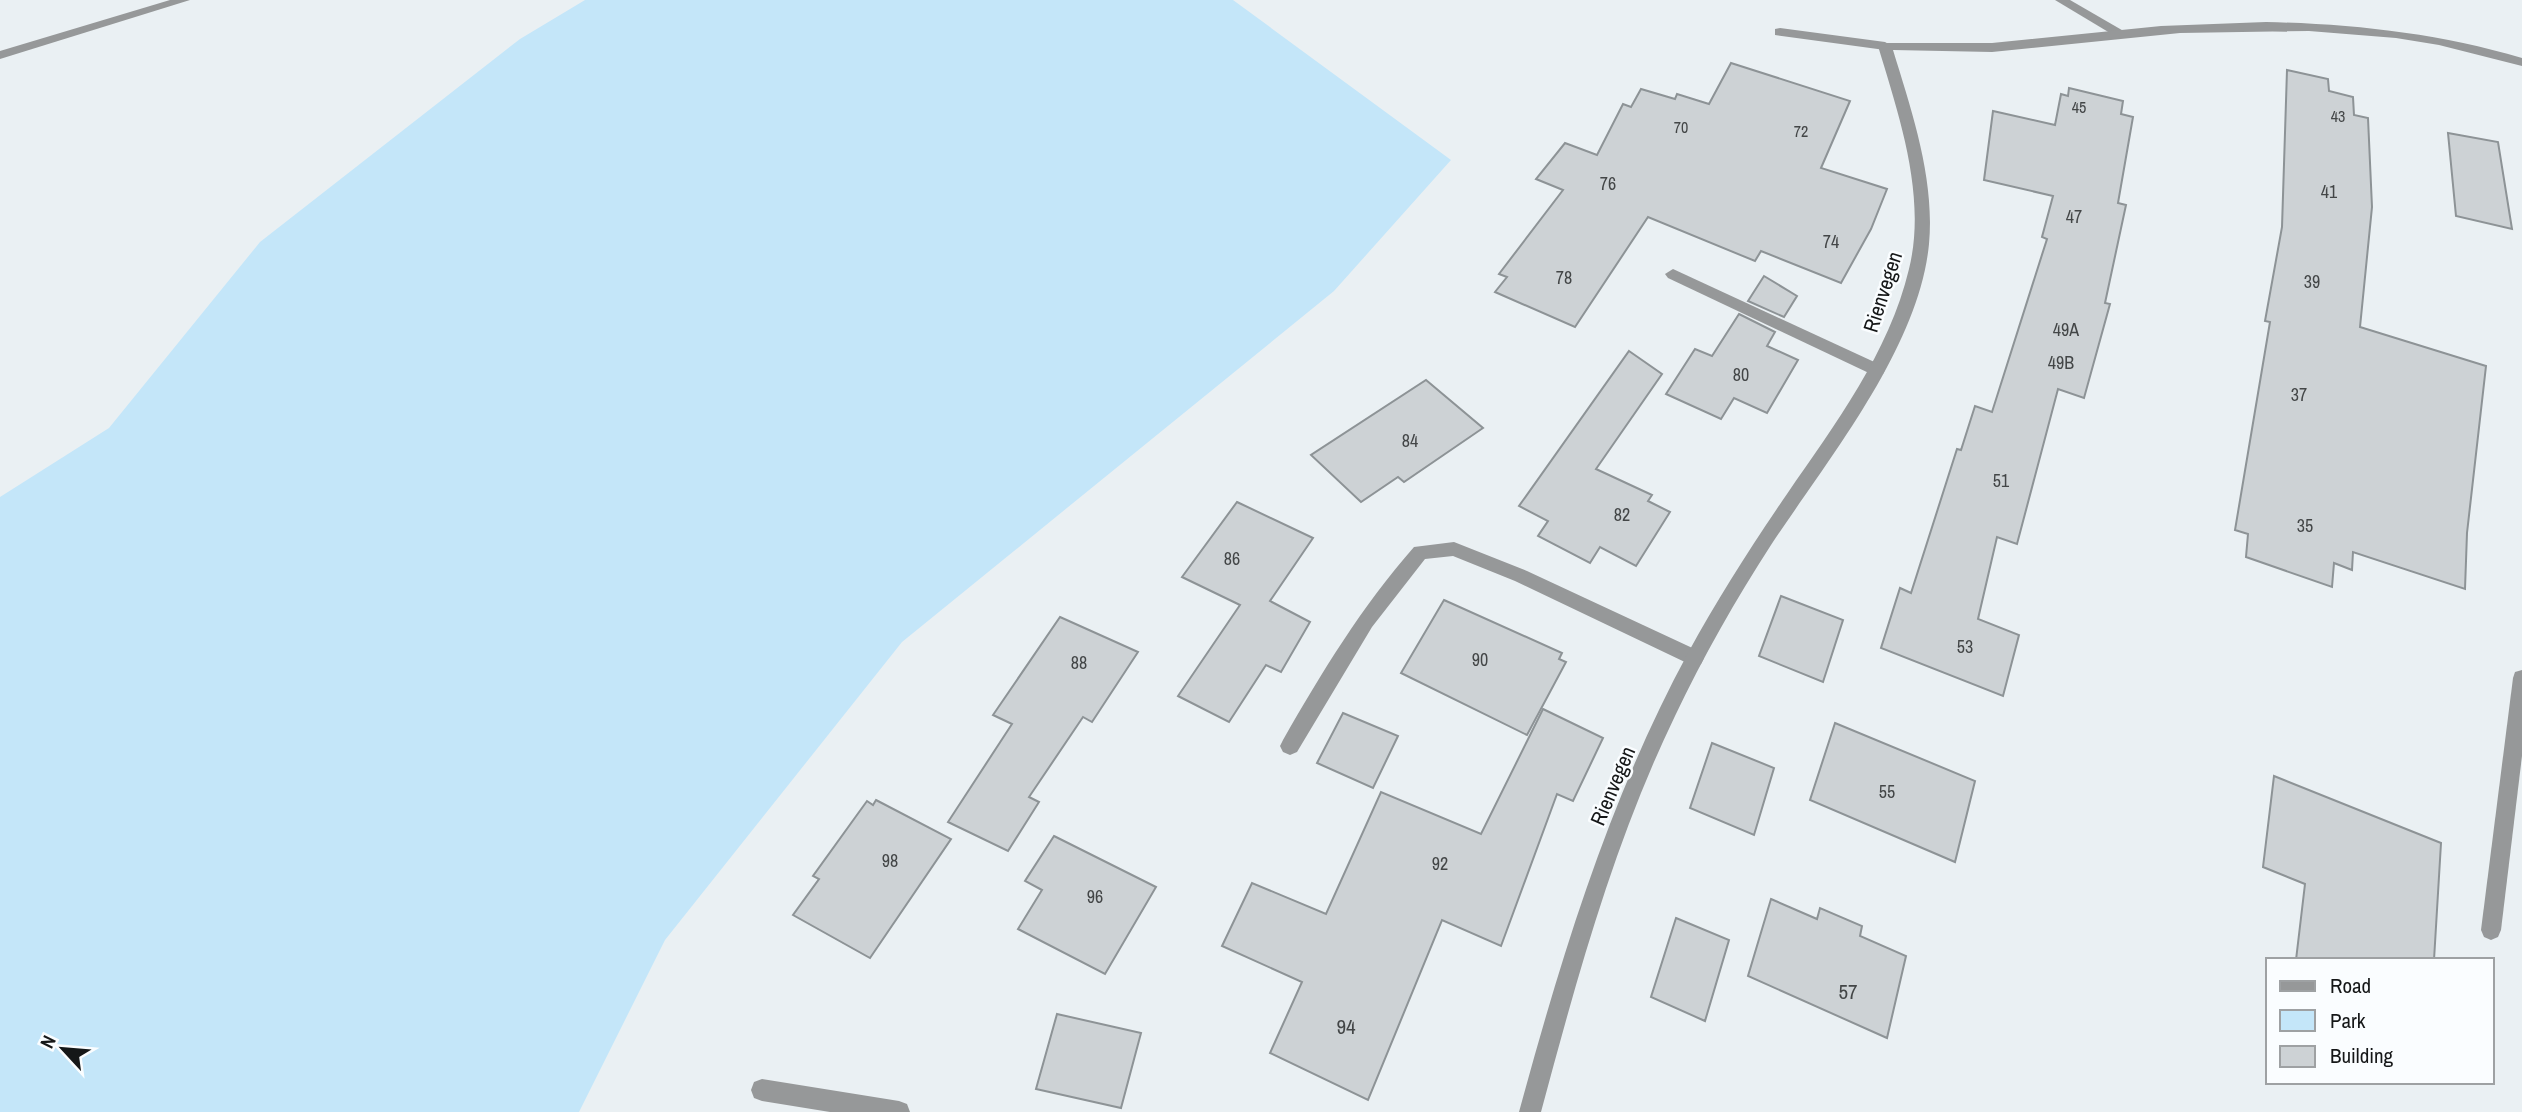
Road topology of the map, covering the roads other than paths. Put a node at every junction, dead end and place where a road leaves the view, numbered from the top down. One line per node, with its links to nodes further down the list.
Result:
1 (184, 0): 6 (street)
2 (2061, 0): 4 (street)
3 (1780, 32): 5 (street)
4 (2120, 33): 5 (street); 7 (street)
5 (1885, 46): 10 (street, Rienvegen)
6 (0, 55)
7 (2519, 61): 8 (street)
8 (2522, 80)
9 (1673, 274): 10 (street)
10 (1877, 370): 11 (street, Rienvegen)
11 (1695, 658): 13 (street); 17 (street, Rienvegen)
12 (2522, 678): 14 (street)
13 (1290, 746)
14 (2491, 930)
15 (762, 1090): 16 (street)
16 (899, 1112)
17 (1530, 1112)

